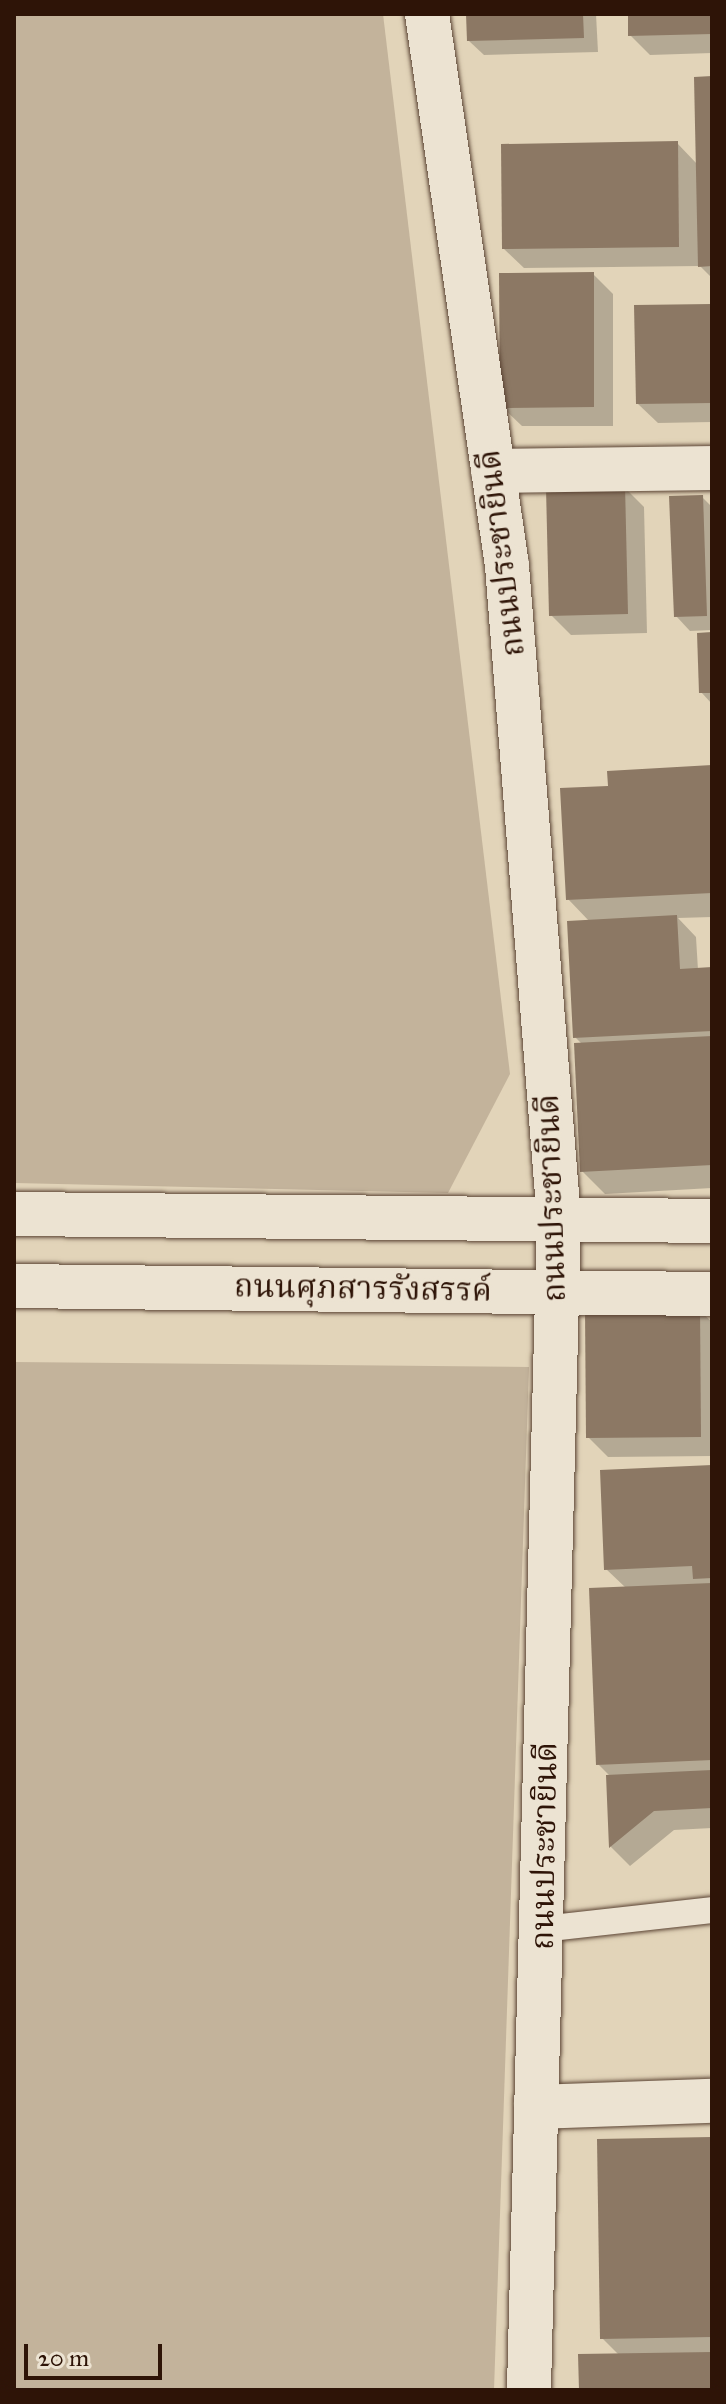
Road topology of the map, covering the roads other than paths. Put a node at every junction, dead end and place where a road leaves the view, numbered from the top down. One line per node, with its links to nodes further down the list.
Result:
1 (427, 14): 3 (street, ถนนประชายินดี)
2 (712, 468): 3 (street)
3 (493, 471): 5 (street, ถนนประชายินดี)
4 (14, 1214): 5 (street)
5 (559, 1219): 6 (street); 8 (street, ถนนประชายินดี)
6 (712, 1221)
7 (14, 1286): 8 (street, ถนนศุภสารรังสรรค์)
8 (557, 1291): 9 (street, ถนนศุภสารรังสรรค์); 11 (street, ถนนประชายินดี)
9 (712, 1294)
10 (712, 1910): 11 (lane)
11 (543, 1929): 13 (street, ถนนประชายินดี)
12 (712, 2101): 13 (street)
13 (536, 2107): 14 (street, ถนนประชายินดี)
14 (529, 2390)

